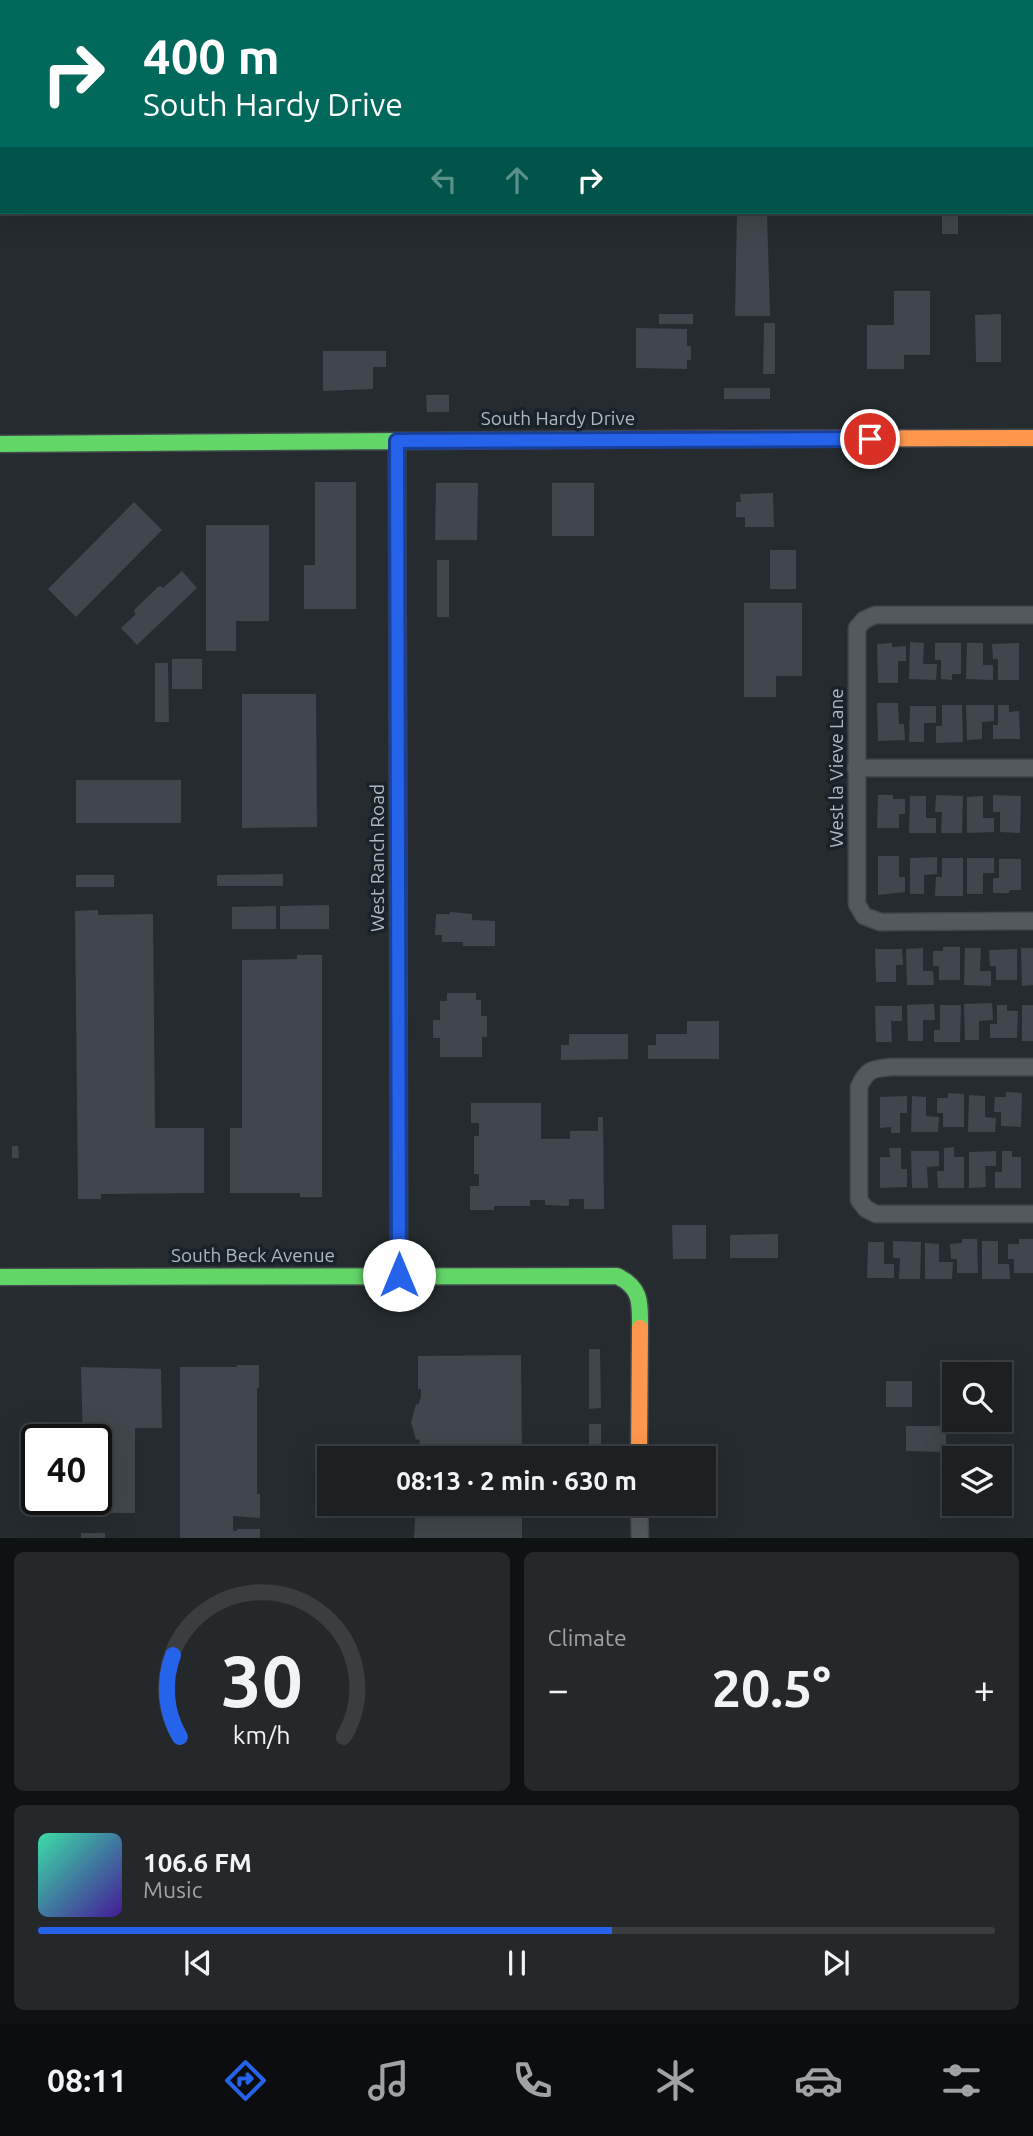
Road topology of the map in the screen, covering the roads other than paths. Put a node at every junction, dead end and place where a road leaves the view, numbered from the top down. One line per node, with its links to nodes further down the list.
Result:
1 (1033, 438): 2 (street, South Hardy Drive)
2 (397, 441): 3 (street, South Hardy Drive); 10 (street, West Ranch Road)
3 (0, 444)
4 (1033, 615): 5 (street, West la Vieve Lane)
5 (856, 768): 6 (street); 7 (street, West la Vieve Lane)
6 (1033, 768)
7 (1033, 920)
8 (1033, 1067): 9 (street)
9 (1033, 1214)
10 (399, 1275): 11 (street, South Beck Avenue); 12 (street, South Beck Avenue)
11 (0, 1277)
12 (639, 1446)
13 (639, 1516): 14 (street)
14 (640, 1538)

